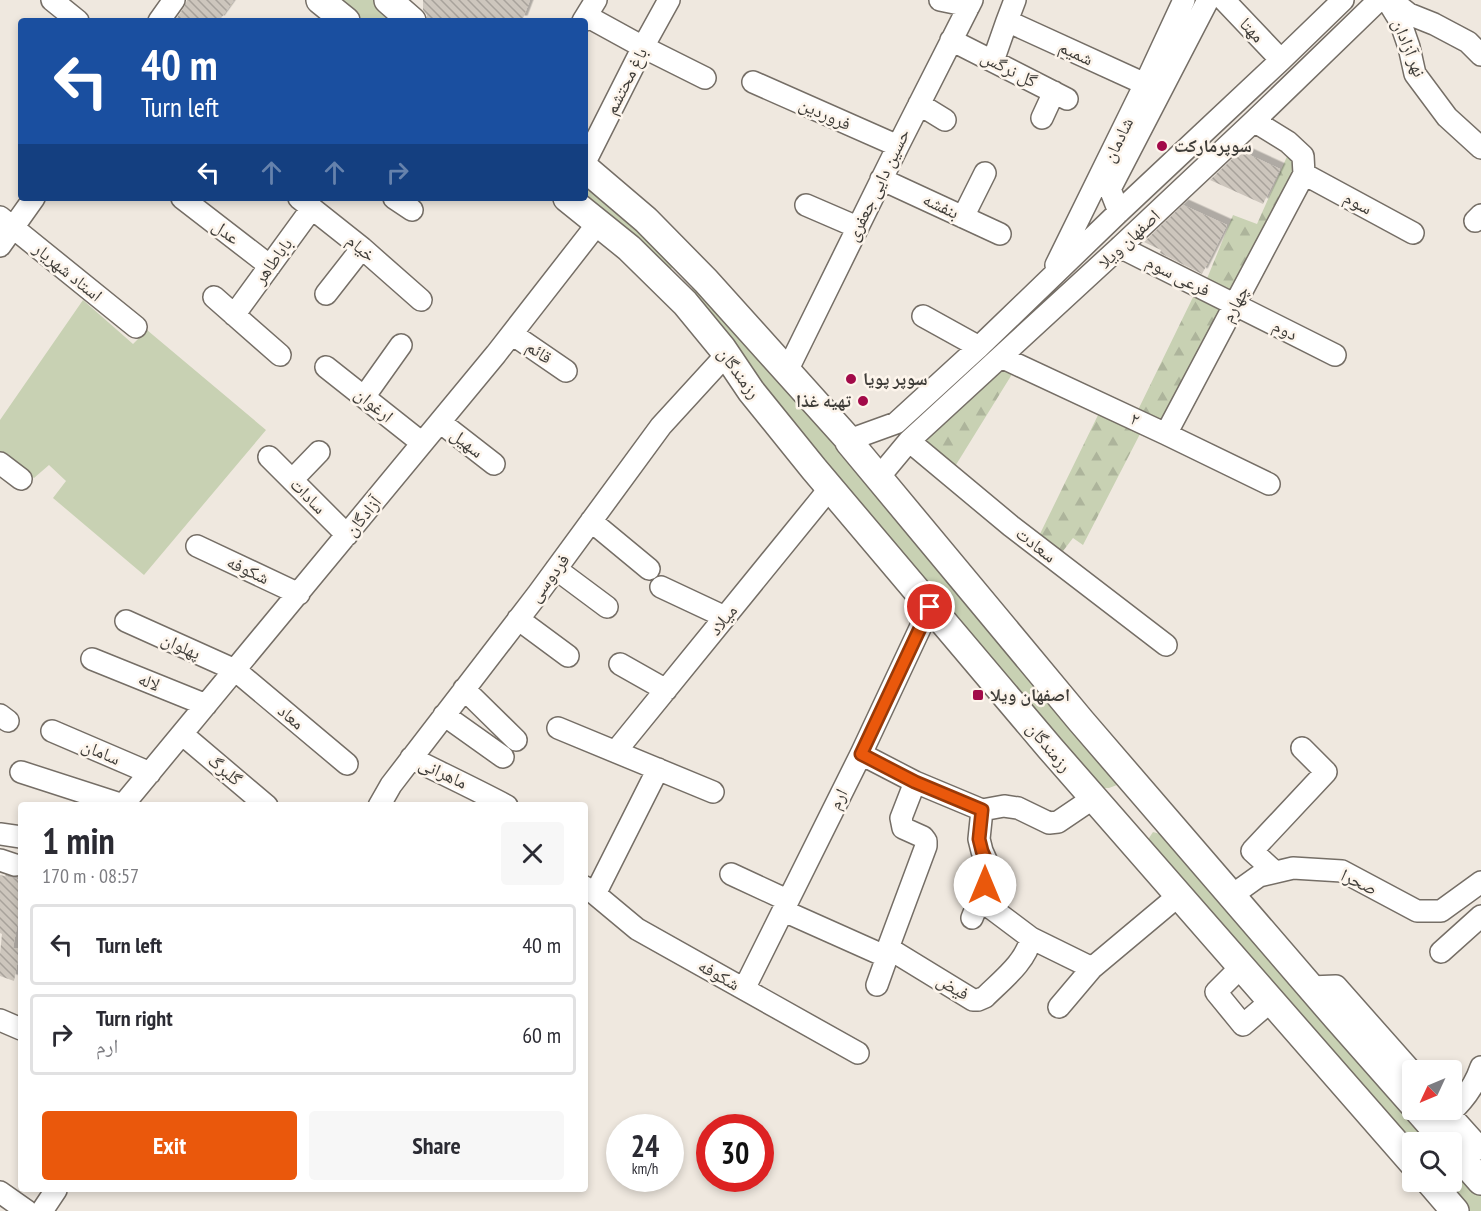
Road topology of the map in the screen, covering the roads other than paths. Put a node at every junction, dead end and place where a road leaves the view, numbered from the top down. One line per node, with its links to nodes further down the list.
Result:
1 (52, 0): 16 (street)
2 (174, 0): 17 (street)
3 (320, 0): 18 (main road)
4 (388, 0): 19 (main road)
5 (669, 0): 22 (street, باغ محتشم)
6 (940, 0): 14 (street)
7 (1015, 0): 20 (street)
8 (1184, 0): 28 (street, شادمان)
9 (1208, 0): 47 (street, شادمان)
10 (1224, 0): 24 (street, مهتا)
11 (1343, 0): 24 (street, اصفهان ویلا)
12 (1379, 0): 32 (street, اصفهان ویلا)
13 (1389, 0): 23 (street); 34 (street, نهر آزادان)
14 (970, 3): 21 (street, حسین دایی جعفری)
15 (590, 13): 22 (street)
16 (74, 18)
17 (161, 18)
18 (342, 18)
19 (409, 18)
20 (1007, 21): 25 (street); 28 (street, شمیم)
21 (951, 40): 25 (street, گل نرگس); 29 (street, حسین دایی جعفری)
22 (643, 47): 26 (street); 35 (street, باغ محتشم)
23 (1481, 55)
24 (1281, 60): 47 (street, اصفهان ویلا)
25 (993, 61): 30 (street, گل نرگس)
26 (705, 78)
27 (753, 82): 33 (street, فروردین)
28 (1145, 84): 58 (street, شادمان)
29 (919, 104): 31 (street); 33 (street, حسین دایی جعفری)
30 (1041, 118)
31 (945, 120)
32 (1254, 121): 38 (street); 55 (street, اصفهان ویلا)
33 (898, 146): 39 (street, حسین دایی جعفری)
34 (1481, 148)
35 (588, 156)
36 (588, 171): 75 (main road, رزمندگان)
37 (985, 172): 48 (street)
38 (1304, 174): 52 (street, سوم); 62 (street, چهارم)
39 (881, 179): 48 (street, بنفشه); 51 (street, حسین دایی جعفری)
40 (31, 201): 49 (street)
41 (186, 201): 57 (street, عدل)
42 (398, 201): 46 (street)
43 (571, 201): 50 (main road, رزمندگان)
44 (306, 203): 56 (street, خیام); 57 (street, باباطاهر)
45 (806, 205): 51 (street)
46 (412, 210)
47 (1119, 212): 58 (street, اصفهان ویلا)
48 (963, 217): 53 (street, بنفشه)
49 (7, 222): 54 (street); 65 (street, استاد شهریار)
50 (598, 223): 66 (street, آزادگان); 70 (main road, رزمندگان)
51 (857, 227): 75 (street, حسین دایی جعفری)
52 (1413, 233)
53 (1000, 234)
54 (0, 246)
55 (1120, 247): 62 (street, فرعی سوم); 72 (street, اصفهان ویلا)
56 (362, 248): 59 (street); 61 (street, خیام)
57 (270, 266): 63 (street, باباطاهر)
58 (1049, 279): 68 (street, اصفهان ویلا)
59 (326, 294)
60 (214, 297): 63 (street)
61 (421, 300)
62 (1235, 304): 71 (street, دوم); 78 (street, چهارم)
63 (234, 315): 69 (street)
64 (923, 316): 68 (street)
65 (136, 327)
66 (512, 334): 74 (street, قائم); 77 (street, آزادگان)
67 (401, 345): 76 (street)
68 (979, 347): 79 (street, اصفهان ویلا)
69 (280, 355)
70 (726, 355): 90 (main road, رزمندگان); 91 (street, فردوسی)
71 (1335, 355)
72 (1001, 357): 78 (street, ۲); 80 (street, اصفهان ویلا)
73 (326, 367): 76 (street, ارغوان)
74 (566, 371)
75 (787, 371): 79 (main road, رزمندگان)
76 (364, 397): 81 (street, ارغوان)
77 (440, 422): 81 (street, آزادگان); 85 (street, سهیل)
78 (1166, 434): 89 (street, ۲)
79 (849, 440): 86 (main road, رزمندگان)
80 (909, 441): 86 (street, اصفهان ویلا); 103 (street, سعادت)
81 (422, 444): 92 (street, آزادگان)
82 (319, 452): 88 (street)
83 (269, 457): 88 (street, سادات)
84 (0, 464): 87 (street)
85 (494, 464)
86 (879, 477): 123 (main road, رزمندگان)
87 (21, 479)
88 (292, 480): 92 (street, سادات)
89 (1269, 484)
90 (830, 488): 99 (main road, رزمندگان); 100 (street, میلاد)
91 (591, 521): 94 (street, فردوسی); 95 (street)
92 (347, 535): 97 (street, آزادگان)
93 (197, 546): 97 (street, شکوفه)
94 (556, 568): 98 (street); 101 (street, فردوسی)
95 (649, 569)
96 (661, 587): 100 (street)
97 (299, 594): 107 (street, آزادگان)
98 (607, 607)
99 (930, 607): 117 (street, ارم); 126 (main road, رزمندگان)
100 (725, 617): 109 (street, میلاد)
101 (518, 619): 104 (street); 108 (street, فردوسی)
102 (126, 621): 107 (street, پهلوان)
103 (1166, 645)
104 (568, 656)
105 (92, 659): 110 (street, لاله)
106 (620, 664): 109 (street)
107 (235, 670): 110 (street, آزادگان); 119 (street, معاد)
108 (464, 689): 111 (street, فردوسی); 111 (street)
109 (666, 690): 116 (street, میلاد)
110 (206, 705): 114 (street, آزادگان)
111 (444, 715): 118 (street, فردوسی)
112 (558, 728): 116 (street)
113 (51, 731): 122 (street, سامان)
114 (182, 734): 122 (street, آزادگان); 129 (street, گلبرگ)
115 (1302, 748): 137 (street)
116 (616, 751): 120 (street)
117 (861, 754): 124 (street); 143 (street, ارم)
118 (411, 758): 130 (street, فردوسی); 131 (street, ماهرانی)
119 (347, 764)
120 (658, 769): 125 (street); 140 (street)
121 (21, 772): 127 (street)
122 (150, 773): 128 (street, آزادگان)
123 (1129, 776): 126 (main road); 133 (main road, رزمندگان)
124 (915, 782): 132 (street); 147 (street)
125 (713, 792)
126 (1095, 801): 132 (street); 136 (main road, رزمندگان)
127 (114, 802)
128 (126, 802)
129 (262, 802)
130 (380, 802)
131 (500, 802)
132 (982, 810): 145 (street)
133 (1168, 823): 136 (main road); 142 (main road, رزمندگان)
134 (0, 834): 135 (street)
135 (18, 837)
136 (1134, 845): 141 (main road, رزمندگان)
137 (1275, 872): 139 (street, صحرا); 142 (street, صحرا)
138 (731, 874): 143 (street)
139 (1481, 882)
140 (590, 890): 152 (street, شکوفه)
141 (1178, 896): 148 (main road, رزمندگان); 149 (street)
142 (1232, 896): 151 (main road, رزمندگان)
143 (786, 905): 147 (street); 152 (street, ارم)
144 (1480, 919): 146 (street)
145 (1031, 938): 147 (street, فیض); 149 (street)
146 (1441, 952)
147 (887, 953): 150 (street)
148 (1241, 967): 153 (main road, رزمندگان); 153 (street)
149 (1092, 968): 154 (street)
150 (877, 985)
151 (1310, 987): 158 (street); 160 (main road, رزمندگان)
152 (744, 989): 157 (street, شکوفه)
153 (1271, 1001): 163 (main road, رزمندگان)
154 (1059, 1007)
155 (0, 1020): 156 (street)
156 (18, 1028)
157 (858, 1053)
158 (1402, 1060)
159 (1481, 1067): 161 (street)
160 (1402, 1092)
161 (1439, 1121): 162 (street)
162 (1481, 1149)
163 (1402, 1150)
164 (1462, 1159): 165 (main road)
165 (1481, 1181)
166 (0, 1192): 169 (street)
167 (55, 1192): 170 (street)
168 (1439, 1192): 171 (main road)
169 (27, 1211)
170 (42, 1211)
171 (1455, 1211)

